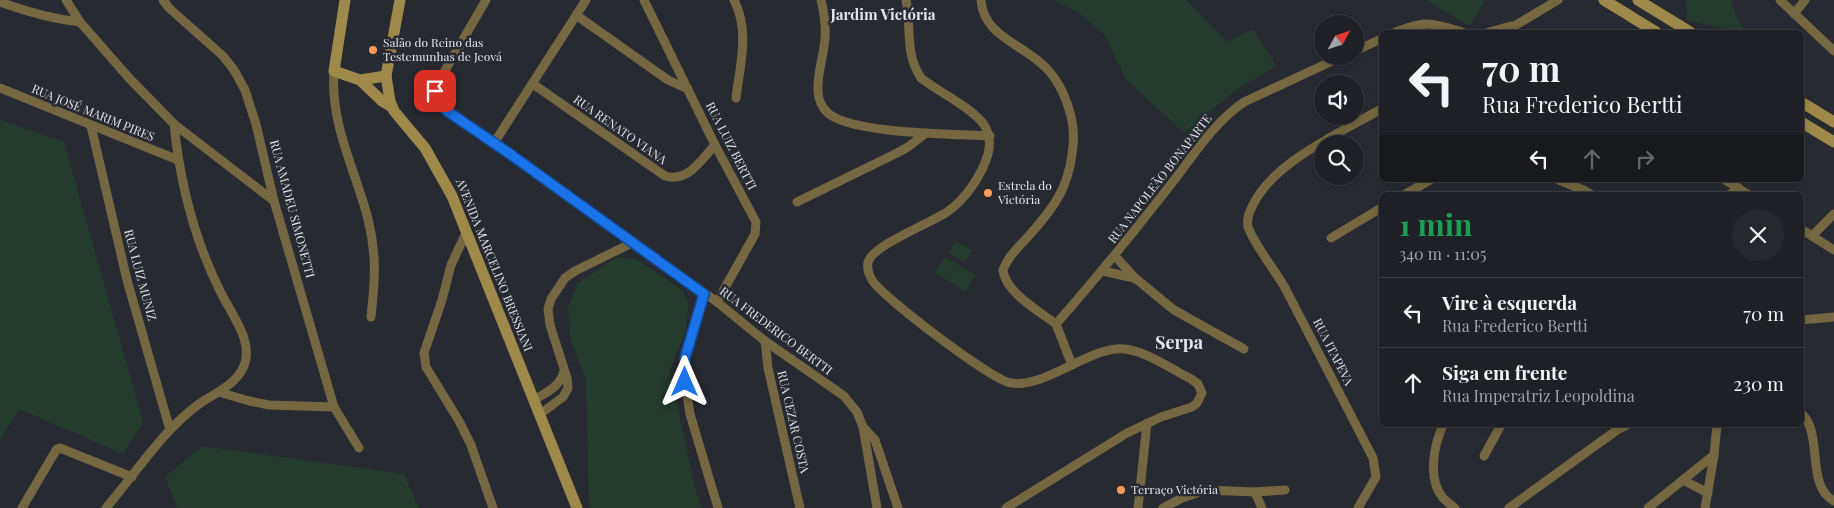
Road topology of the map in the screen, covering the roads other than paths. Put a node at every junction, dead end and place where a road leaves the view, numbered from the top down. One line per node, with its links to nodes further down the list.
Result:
1 (66, 0): 20 (street)
2 (163, 0): 62 (street, RUA AMADEU SIMONETTI)
3 (345, 0): 32 (street)
4 (400, 0): 33 (street, AVENIDA MARCELINO BRESSIANI)
5 (486, 0): 49 (street, RUA FREDERICO BERTTI)
6 (586, 0): 19 (street)
7 (644, 0): 37 (street, RUA LUIZ BERTTI)
8 (734, 0): 38 (street)
9 (821, 0): 46 (street)
10 (906, 0): 47 (street)
11 (980, 0): 80 (street)
12 (1558, 0): 21 (street)
13 (1604, 0): 26 (street)
14 (1638, 0): 27 (street)
15 (1780, 0): 18 (street)
16 (1805, 0): 18 (street)
17 (0, 2): 20 (street)
18 (1794, 14): 30 (street)
19 (576, 15): 35 (street); 37 (street)
20 (80, 22): 43 (street)
21 (1516, 25): 24 (street); 25 (street)
22 (1401, 30): 23 (street)
23 (1456, 30)
24 (1497, 30)
25 (1507, 30)
26 (1653, 30)
27 (1687, 30)
28 (1379, 40): 29 (street)
29 (1364, 47)
30 (1834, 51)
31 (1323, 65): 72 (street, RUA NAPOLEÃO BONAPARTE)
32 (334, 72): 34 (street); 77 (street)
33 (386, 76): 34 (street); 40 (street, AVENIDA MARCELINO BRESSIANI)
34 (360, 80): 40 (street)
35 (533, 84): 49 (street); 50 (street, RUA RENATO VIANA)
36 (0, 88): 45 (street, RUA JOSÉ MARIM PIRES)
37 (688, 89): 50 (street, RUA LUIZ BERTTI)
38 (736, 98)
39 (1804, 104): 42 (street)
40 (392, 107): 66 (street, AVENIDA MARCELINO BRESSIANI)
41 (1379, 110): 118 (street, RUA ITAPEVA)
42 (1834, 122)
43 (174, 124): 51 (street); 62 (street)
44 (1804, 124): 48 (street)
45 (91, 126): 51 (street, RUA JOSÉ MARIM PIRES); 96 (street, RUA LUIZ MUNIZ)
46 (926, 133): 47 (street); 63 (street)
47 (990, 136): 83 (street)
48 (1834, 142)
49 (494, 143): 70 (street, RUA FREDERICO BERTTI)
50 (715, 145): 76 (street, RUA LUIZ BERTTI)
51 (178, 160): 85 (street)
52 (1427, 182): 57 (street)
53 (1565, 182): 56 (street)
54 (1728, 182): 55 (street)
55 (1739, 188): 60 (street); 61 (street)
56 (1583, 190): 58 (street); 59 (street)
57 (1409, 192)
58 (1580, 192)
59 (1587, 192)
60 (1733, 192)
61 (1745, 192)
62 (274, 201): 87 (street, RUA AMADEU SIMONETTI)
63 (797, 202)
64 (1379, 209): 69 (street)
65 (1834, 214): 68 (street)
66 (467, 231): 86 (street, AVENIDA MARCELINO BRESSIANI); 108 (street)
67 (1804, 231): 68 (street)
68 (1812, 236): 71 (street)
69 (1331, 238)
70 (634, 242): 75 (street, RUA FREDERICO BERTTI); 84 (street)
71 (1834, 250)
72 (1115, 256): 73 (street, RUA NAPOLEÃO BONAPARTE); 74 (street)
73 (1103, 271): 74 (street); 80 (street, RUA NAPOLEÃO BONAPARTE)
74 (1135, 278): 82 (street)
75 (704, 294): 76 (street, RUA FREDERICO BERTTI); 110 (street)
76 (717, 302): 81 (street, RUA FREDERICO BERTTI)
77 (371, 317)
78 (1834, 317): 79 (street)
79 (1804, 320)
80 (1056, 324): 83 (street)
81 (765, 341): 91 (street, RUA FREDERICO BERTTI); 111 (street, RUA CEZAR COSTA)
82 (1244, 349)
83 (1072, 365): 90 (street)
84 (564, 371): 86 (street); 88 (street)
85 (219, 392): 87 (street); 96 (street)
86 (534, 400): 88 (street, AVENIDA MARCELINO BRESSIANI)
87 (334, 407): 97 (street, RUA AMADEU SIMONETTI)
88 (540, 414): 109 (street, AVENIDA MARCELINO BRESSIANI)
89 (1804, 417): 105 (street)
90 (1147, 423): 114 (street); 115 (street)
91 (863, 427): 112 (street, RUA FREDERICO BERTTI); 113 (street, RUA FREDERICO BERTTI)
92 (1442, 427): 119 (street)
93 (1500, 427): 99 (street)
94 (1623, 427): 120 (street)
95 (1717, 427): 98 (street)
96 (170, 430): 100 (street)
97 (359, 448)
98 (1714, 455): 101 (street); 104 (street)
99 (1484, 456)
100 (132, 477): 106 (street); 107 (street)
101 (1683, 480): 104 (street); 121 (street)
102 (1285, 490): 103 (street)
103 (1255, 492): 116 (street); 117 (street)
104 (1708, 493): 122 (street)
105 (1834, 501)
106 (22, 508)
107 (106, 508)
108 (493, 508)
109 (577, 508)
110 (718, 508)
111 (800, 508)
112 (877, 508)
113 (898, 508)
114 (1006, 508)
115 (1138, 508)
116 (1163, 508)
117 (1262, 508)
118 (1358, 508)
119 (1455, 508)
120 (1509, 508)
121 (1648, 508)
122 (1705, 508)

